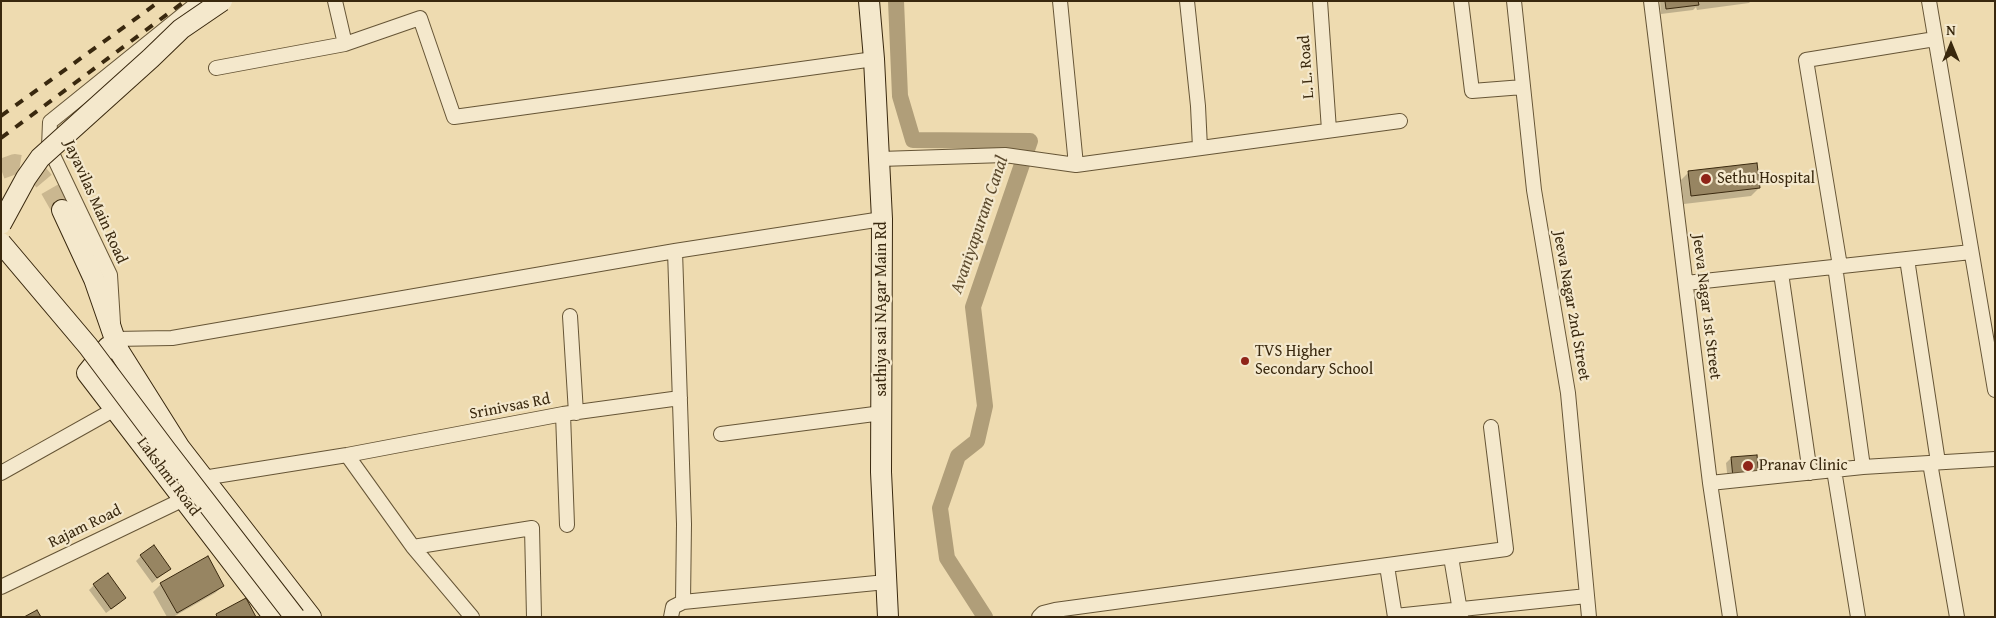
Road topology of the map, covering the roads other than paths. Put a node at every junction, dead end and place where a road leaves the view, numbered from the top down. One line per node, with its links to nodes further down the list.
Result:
1 (200, 1): 33 (street, Jayavilas Main Road)
2 (222, 1): 24 (street, bridge)
3 (335, 1): 13 (street)
4 (869, 1): 14 (street, sathiya sai NAgar Main Rd)
5 (1060, 1): 21 (street)
6 (1187, 1): 19 (street)
7 (1320, 1): 18 (street, L. L. Road)
8 (1461, 1): 16 (street)
9 (1514, 1): 16 (street, Jeeva Nagar 2nd Street)
10 (1651, 1): 31 (street, Jeeva Nagar 1st Street)
11 (1929, 1): 12 (street)
12 (1935, 40): 27 (street); 29 (street)
13 (346, 44): 14 (street); 15 (street)
14 (874, 59): 20 (street, sathiya sai NAgar Main Rd)
15 (216, 68)
16 (1523, 87): 57 (street, Jeeva Nagar 2nd Street)
17 (1400, 121): 18 (street)
18 (1329, 130): 19 (street)
19 (1200, 148): 21 (street)
20 (880, 159): 21 (street); 23 (street, sathiya sai NAgar Main Rd)
21 (1076, 165)
22 (62, 210): 33 (street, Lakshmi Road)
23 (882, 219): 26 (street); 38 (street, sathiya sai NAgar Main Rd)
24 (1, 224)
25 (1, 243): 61 (street, bridge)
26 (675, 251): 33 (street); 35 (street)
27 (1971, 252): 28 (street); 34 (street)
28 (1907, 259): 29 (street); 43 (street)
29 (1838, 266): 30 (street); 44 (street)
30 (1781, 273): 31 (street); 47 (street)
31 (1686, 283): 49 (street, Jeeva Nagar 1st Street)
32 (570, 316): 37 (street)
33 (114, 339): 36 (street, Lakshmi Road); 48 (street, Lakshmi Road)
34 (1995, 390)
35 (680, 398): 37 (street, Srinivsas Rd); 58 (street)
36 (115, 409): 46 (street); 50 (street, Lakshmi Road)
37 (570, 413): 41 (street, Srinivsas Rd); 51 (street)
38 (882, 413): 40 (street); 55 (street, sathiya sai NAgar Main Rd)
39 (1491, 427): 53 (street)
40 (721, 434)
41 (347, 455): 48 (street, Srinivsas Rd); 52 (street)
42 (1995, 459): 43 (street)
43 (1934, 463): 44 (street); 72 (street)
44 (1862, 467): 45 (street)
45 (1834, 470): 47 (street); 71 (street)
46 (1, 473)
47 (1810, 473): 49 (street)
48 (202, 478): 62 (street, Lakshmi Road)
49 (1710, 484): 70 (street, Jeeva Nagar 1st Street)
50 (184, 499): 56 (street, Rajam Road); 60 (street, Lakshmi Road)
51 (568, 525)
52 (413, 547): 63 (street); 64 (street)
53 (1451, 557): 54 (street); 59 (street)
54 (1387, 566): 67 (street); 68 (street)
55 (886, 582): 58 (street); 66 (street, sathiya sai NAgar Main Rd)
56 (1, 587)
57 (1587, 596): 59 (street); 69 (street, Jeeva Nagar 2nd Street)
58 (683, 602): 65 (street)
59 (1461, 613): 68 (street)
60 (274, 617)
61 (295, 617)
62 (310, 617)
63 (472, 617)
64 (534, 617)
65 (670, 617)
66 (888, 617)
67 (1039, 617)
68 (1395, 617)
69 (1589, 617)
70 (1730, 617)
71 (1858, 617)
72 (1957, 617)

